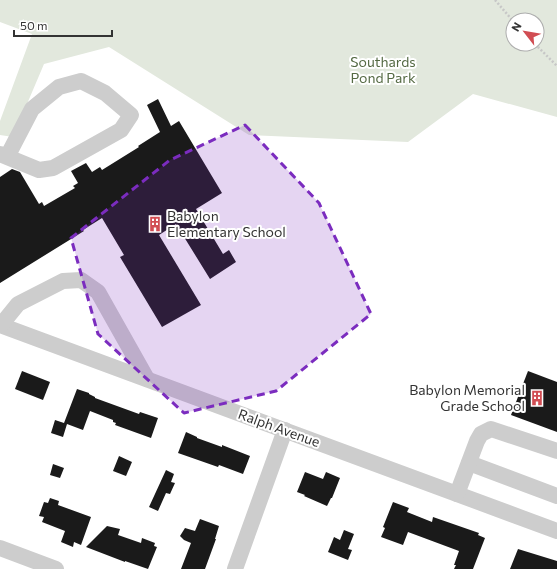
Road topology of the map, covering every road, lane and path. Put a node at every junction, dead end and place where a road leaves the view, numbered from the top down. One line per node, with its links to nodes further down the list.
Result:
1 (495, 0): 2 (path)
2 (505, 12)
3 (543, 52): 4 (path)
4 (557, 66)
5 (3, 155): 5 (street)
6 (1, 325): 7 (street, Ralph Avenue); 7 (street)
7 (147, 379): 8 (street, Ralph Avenue)
8 (285, 430): 11 (street, Ralph Avenue); 16 (street)
9 (557, 451): 10 (street)
10 (468, 463): 11 (street); 12 (street)
11 (457, 494): 13 (street, Ralph Avenue)
12 (557, 496)
13 (557, 531)
14 (0, 548): 15 (street)
15 (56, 569)
16 (235, 569)

